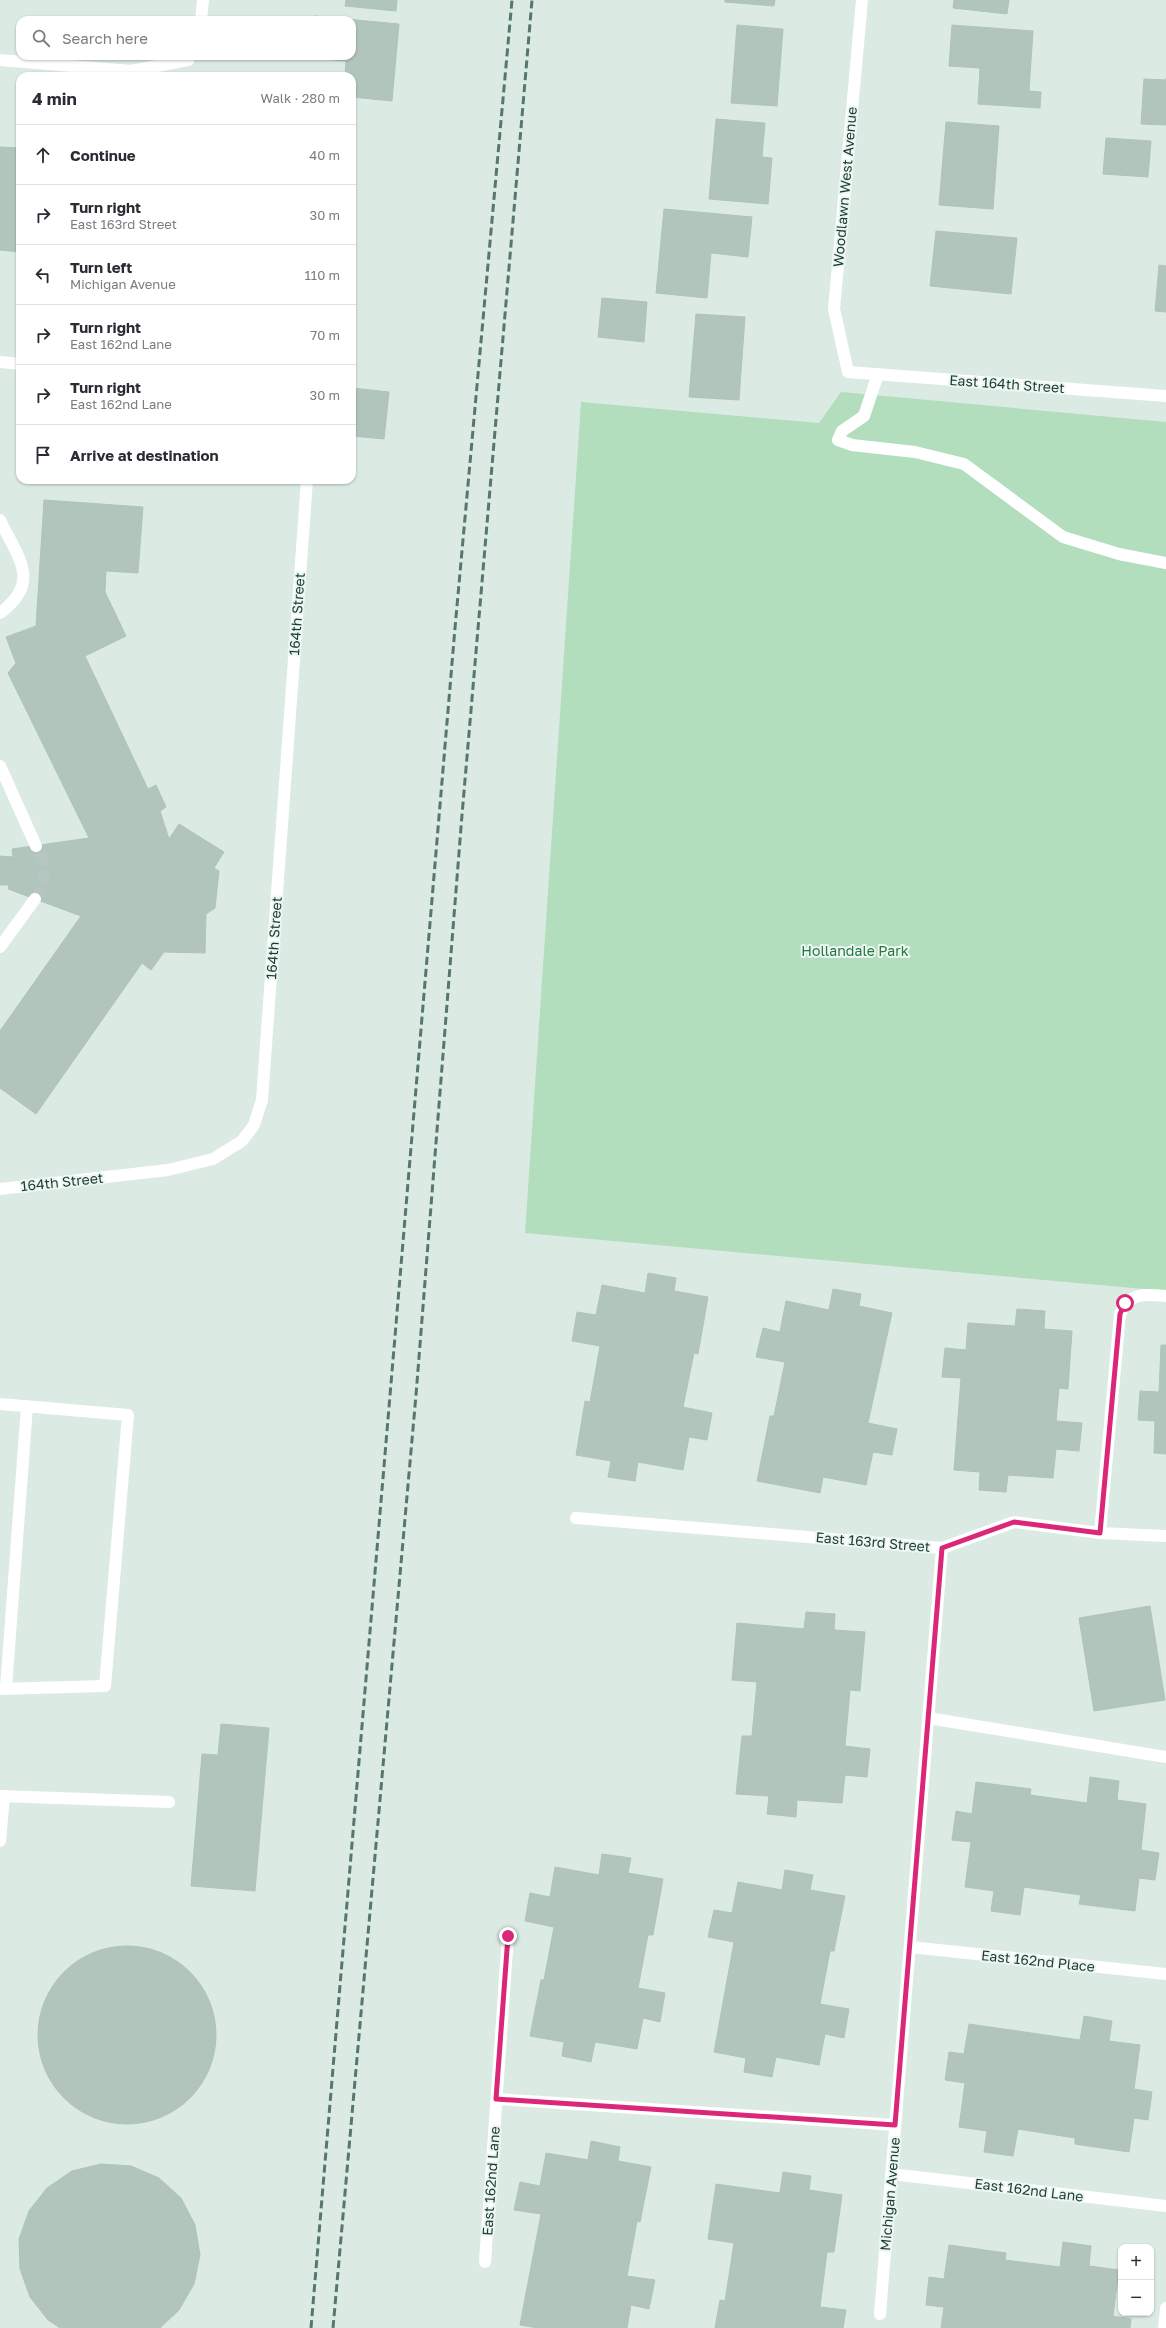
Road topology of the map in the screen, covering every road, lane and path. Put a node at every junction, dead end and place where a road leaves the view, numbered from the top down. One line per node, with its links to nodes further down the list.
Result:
1 (203, 0): 3 (street)
2 (862, 0): 8 (street, Woodlawn West Avenue)
3 (201, 16)
4 (0, 60): 5 (street)
5 (179, 60)
6 (0, 362): 7 (street)
7 (16, 364)
8 (848, 372): 9 (street, East 164th Street)
9 (878, 374): 10 (street, East 164th Street); 13 (street)
10 (1166, 396)
11 (307, 484): 19 (street, 164th Street)
12 (0, 520): 14 (street)
13 (1166, 563)
14 (0, 613)
15 (0, 766): 16 (street)
16 (36, 846)
17 (35, 899): 18 (street)
18 (0, 947)
19 (0, 1189)
20 (1166, 1296): 24 (street)
21 (0, 1404): 22 (street)
22 (27, 1406): 27 (street); 27 (street)
23 (576, 1518): 26 (street, East 163rd Street)
24 (1100, 1533): 25 (street, East 163rd Street); 26 (street, East 163rd Street)
25 (1166, 1536)
26 (942, 1548): 28 (street, Michigan Avenue)
27 (3, 1689)
28 (928, 1718): 29 (street); 34 (street, Michigan Avenue)
29 (1166, 1757)
30 (2, 1796): 31 (street); 32 (street)
31 (169, 1802)
32 (0, 1841)
33 (508, 1936): 36 (street, East 162nd Lane)
34 (910, 1947): 35 (street, East 162nd Place); 37 (street, Michigan Avenue)
35 (1166, 1974)
36 (496, 2099): 37 (street); 40 (street, East 162nd Lane)
37 (895, 2125): 38 (street, Michigan Avenue)
38 (891, 2174): 39 (street, East 162nd Lane); 42 (street, Michigan Avenue)
39 (1166, 2206)
40 (485, 2262)
41 (1166, 2308): 43 (street)
42 (880, 2314)
43 (1164, 2328)

